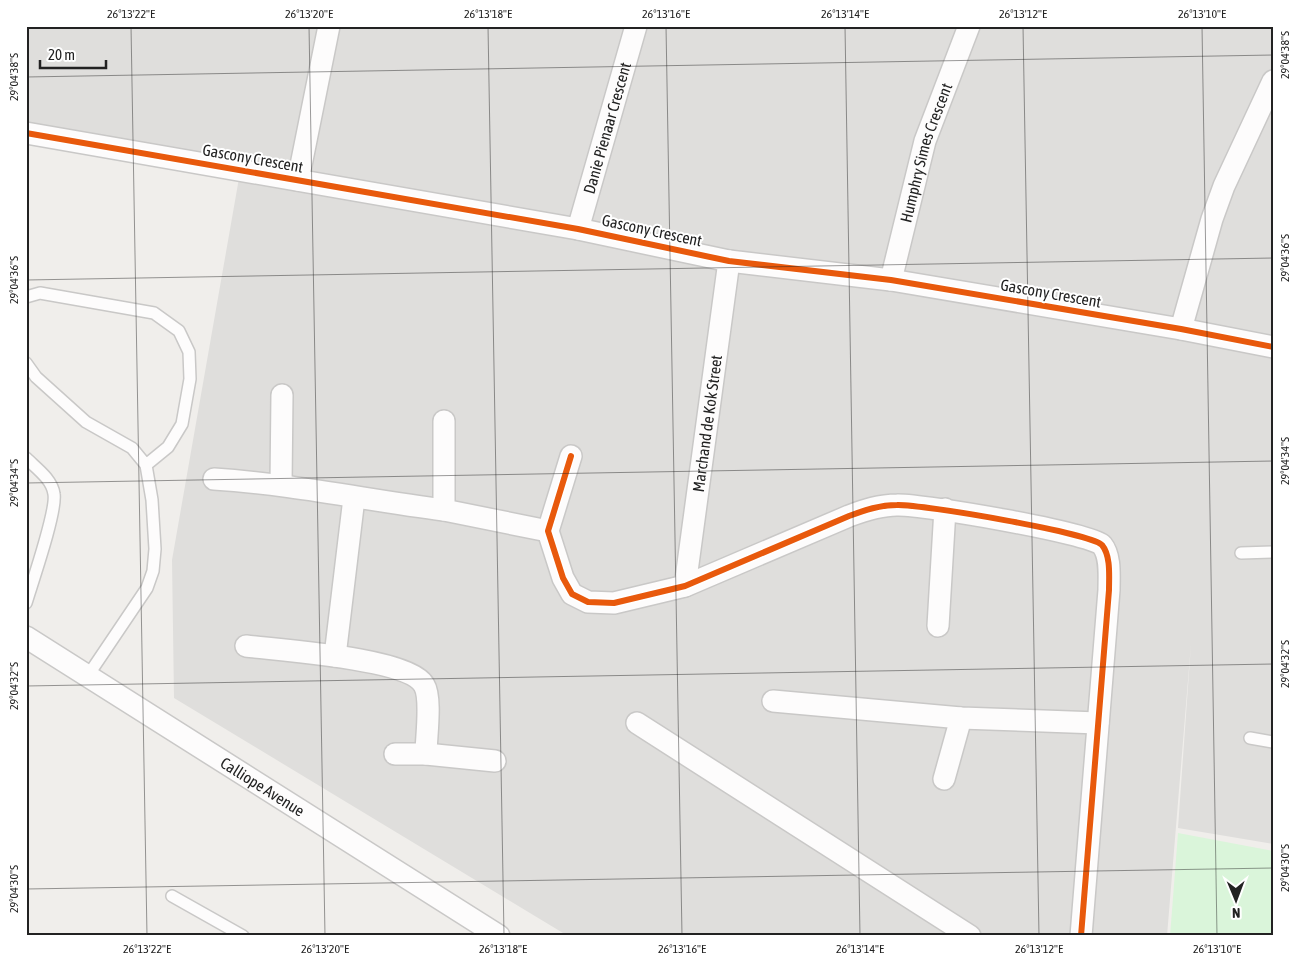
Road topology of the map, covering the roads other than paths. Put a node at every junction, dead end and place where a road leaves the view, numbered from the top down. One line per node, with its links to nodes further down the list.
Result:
1 (329, 26): 6 (street)
2 (636, 26): 7 (street, Danie Pienaar Crescent)
3 (969, 26): 9 (street, Humphry Simes Crescent)
4 (1273, 82): 11 (street)
5 (26, 133): 6 (street, Gascony Crescent)
6 (298, 180): 7 (street, Gascony Crescent)
7 (578, 229): 8 (street, Gascony Crescent)
8 (729, 260): 9 (street, Gascony Crescent); 27 (street, Marchand de Kok Street)
9 (891, 280): 11 (street, Gascony Crescent)
10 (26, 297): 18 (lane)
11 (1181, 329): 12 (street, Gascony Crescent)
12 (1273, 347)
13 (26, 363): 18 (lane)
14 (282, 395): 20 (street)
15 (444, 421): 23 (street)
16 (570, 456): 24 (street)
17 (26, 458): 28 (lane)
18 (146, 465): 33 (lane)
19 (214, 480): 20 (street)
20 (281, 484): 21 (street)
21 (354, 498): 23 (street); 32 (street)
22 (945, 509): 27 (street); 29 (street); 37 (street)
23 (444, 510): 24 (street)
24 (548, 531): 27 (street)
25 (1273, 552): 26 (lane)
26 (1241, 553)
27 (685, 586)
28 (26, 603)
29 (938, 626)
30 (26, 637): 33 (street, Calliope Avenue)
31 (246, 646): 32 (street)
32 (335, 656): 41 (street)
33 (87, 677): 47 (street, Calliope Avenue)
34 (773, 701): 35 (street)
35 (961, 718): 37 (street); 43 (street)
36 (637, 723): 48 (street)
37 (1098, 723): 49 (street)
38 (1250, 738): 39 (lane)
39 (1273, 742)
40 (396, 754): 41 (street)
41 (426, 754): 42 (street)
42 (495, 760)
43 (944, 779)
44 (172, 896): 45 (lane)
45 (224, 930): 46 (lane)
46 (243, 936)
47 (499, 936)
48 (970, 936)
49 (1081, 936)

